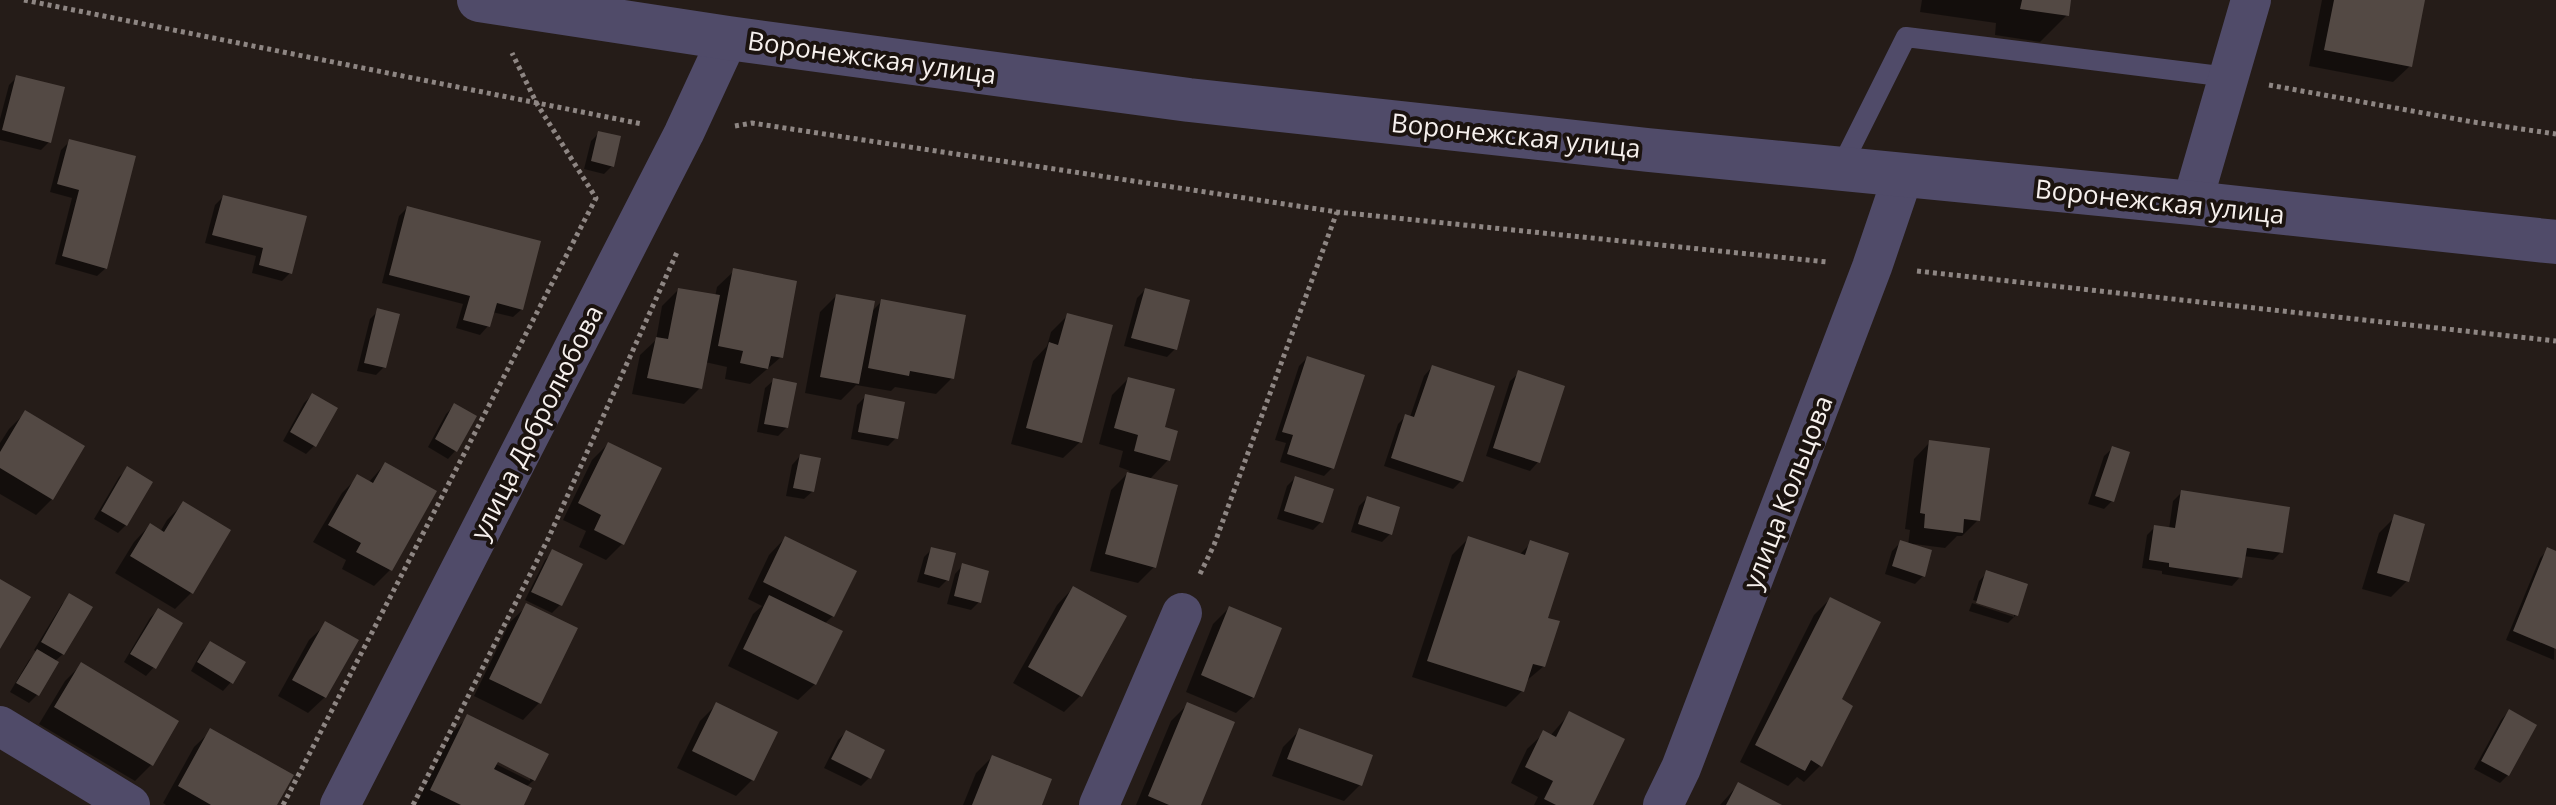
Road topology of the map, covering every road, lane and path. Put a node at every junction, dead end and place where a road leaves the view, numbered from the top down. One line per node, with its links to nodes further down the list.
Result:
1 (24, 0): 7 (path)
2 (479, 0): 4 (street, Воронежская улица)
3 (2251, 0): 6 (street)
4 (728, 38): 8 (street, улица Добролюбова); 10 (street, Воронежская улица)
5 (511, 50): 7 (path)
6 (2228, 77): 9 (path); 10 (lane); 12 (street)
7 (537, 104): 8 (path); 21 (path)
8 (684, 133): 13 (path); 22 (street, улица Добролюбова)
9 (2556, 134)
10 (1840, 169): 11 (street, Воронежская улица)
11 (1903, 176): 12 (street, Воронежская улица); 16 (street, улица Кольцова)
12 (2192, 203): 15 (street, Воронежская улица)
13 (1337, 212): 16 (path); 18 (path)
14 (682, 240): 23 (path)
15 (2556, 242)
16 (1872, 267): 17 (path); 25 (street, улица Кольцова)
17 (2556, 341)
18 (1182, 613): 24 (street)
19 (0, 726): 20 (street)
20 (130, 805)
21 (283, 805)
22 (340, 805)
23 (413, 805)
24 (1099, 805)
25 (1663, 805)

